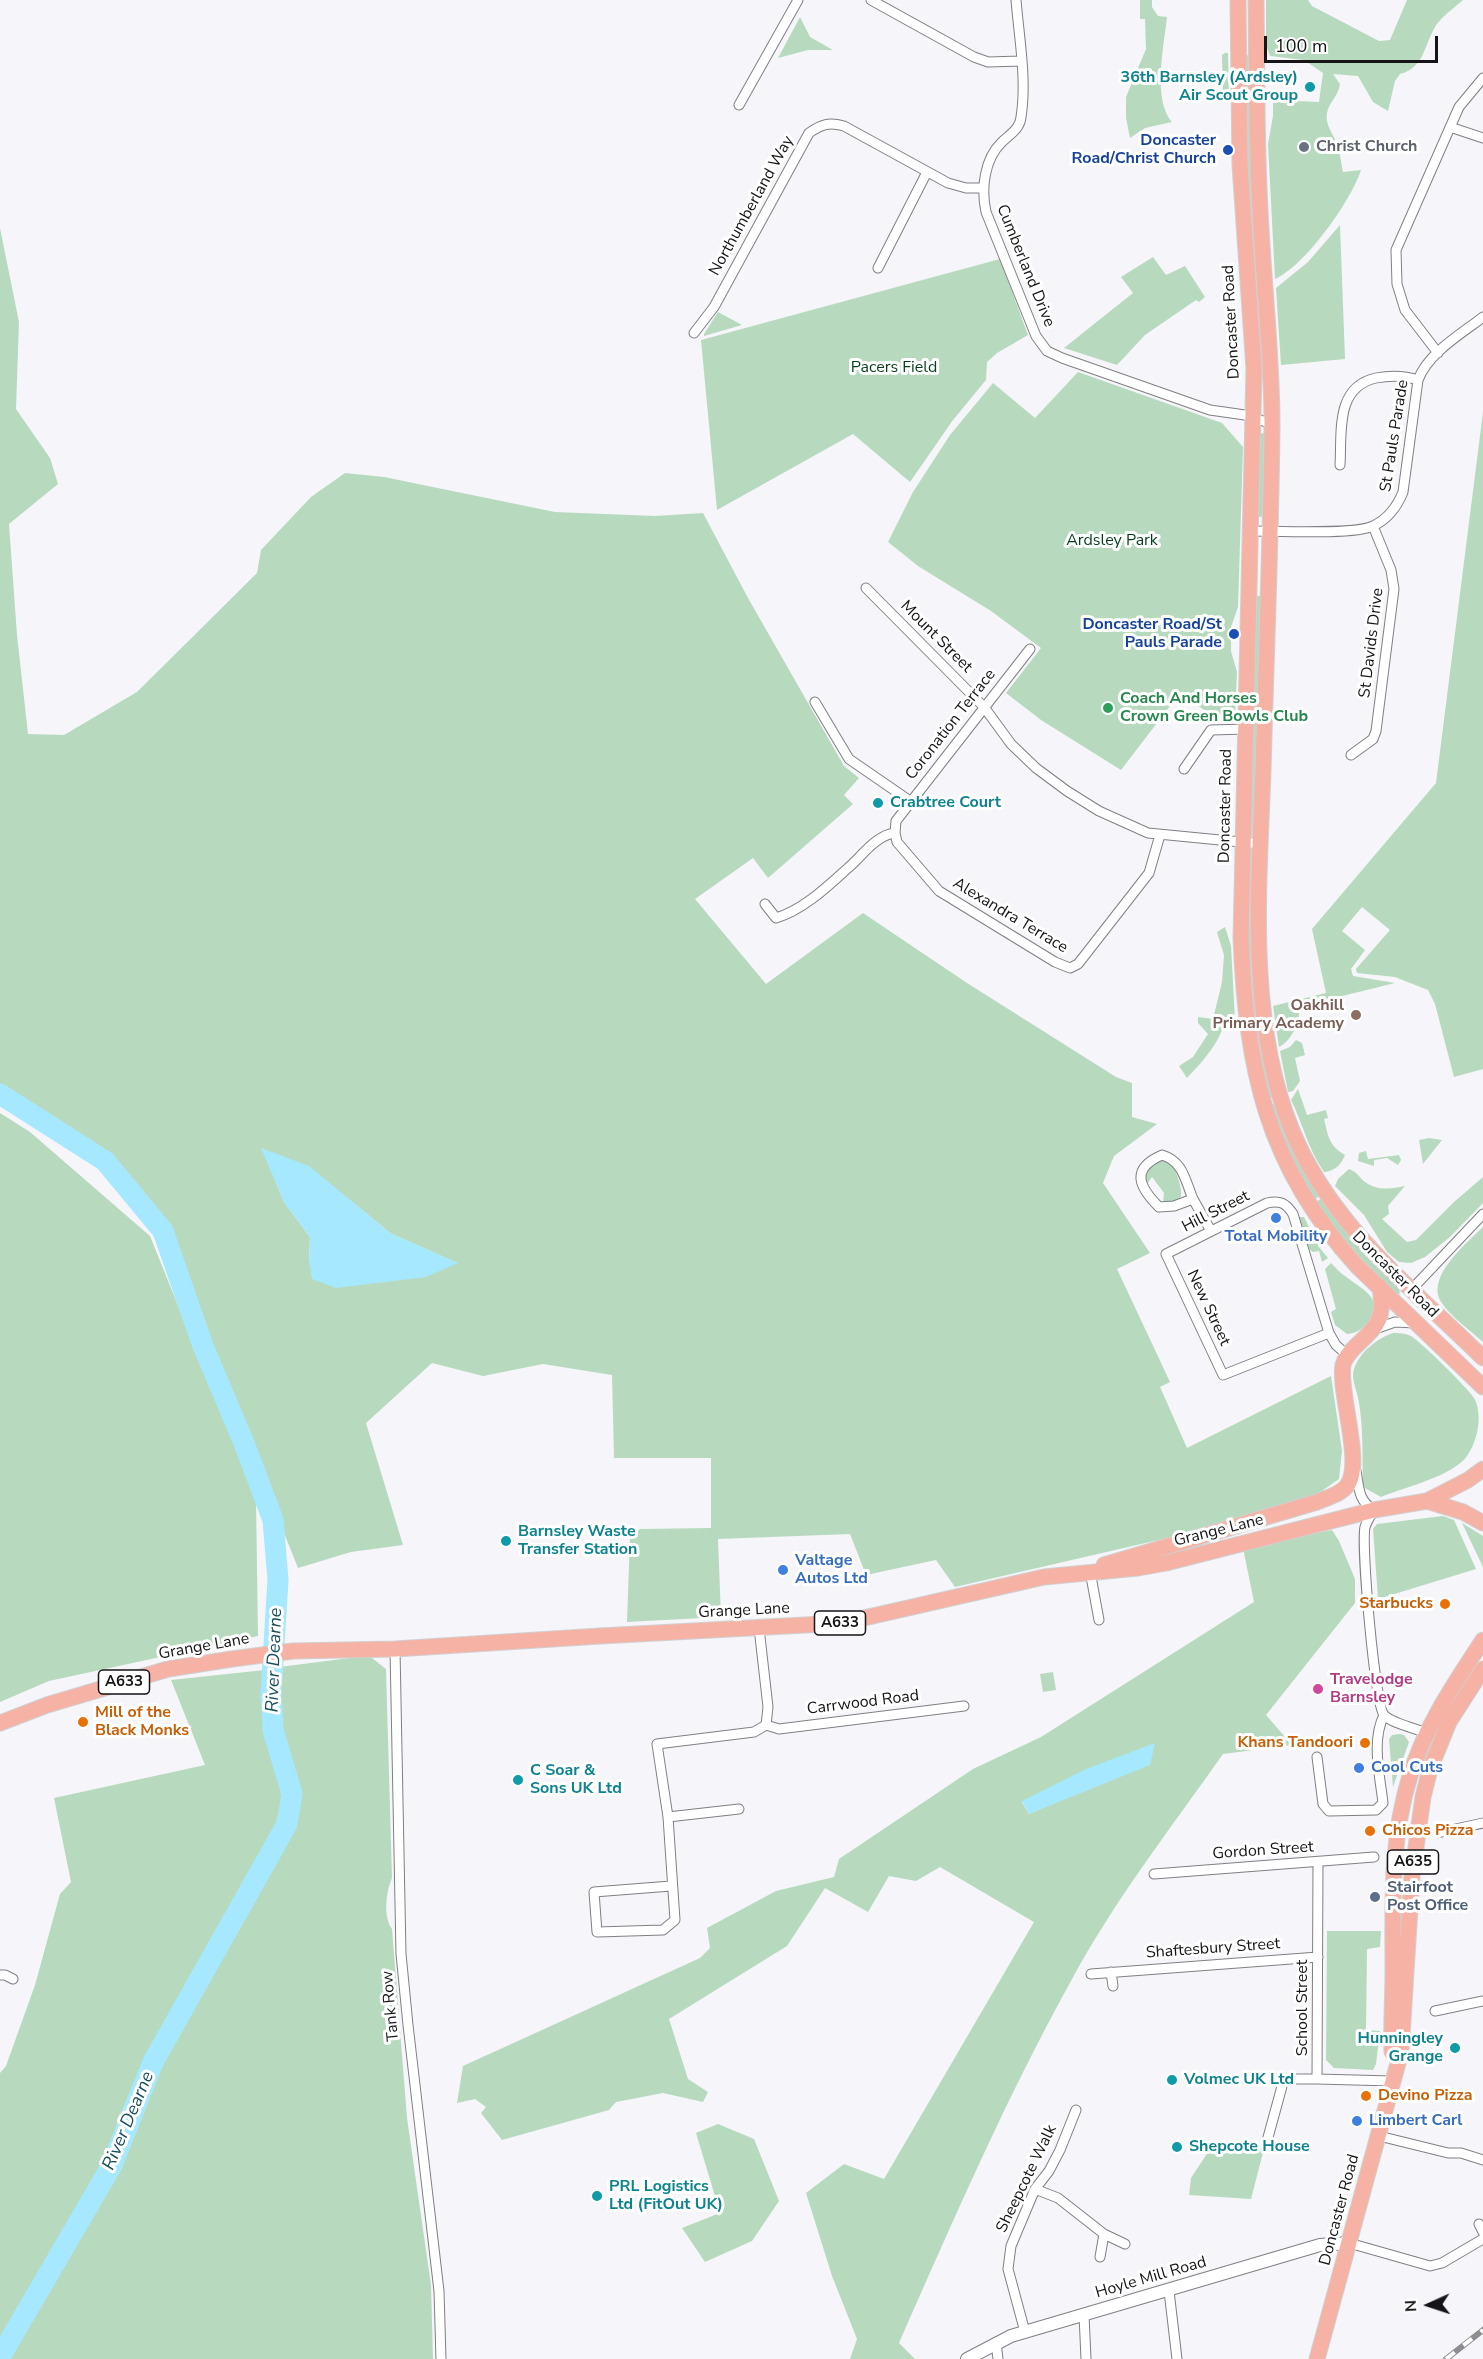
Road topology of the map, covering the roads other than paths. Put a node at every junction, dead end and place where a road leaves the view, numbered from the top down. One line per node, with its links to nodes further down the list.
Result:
1 (798, 0): 10 (street)
2 (871, 0): 8 (street)
3 (1016, 0): 8 (street, Cumberland Drive)
4 (1238, 0): 6 (highway, Doncaster Road)
5 (1256, 0): 7 (highway, Doncaster Road)
6 (1239, 42): 7 (highway); 20 (highway, Doncaster Road)
7 (1256, 42): 21 (highway, Doncaster Road)
8 (1021, 61): 14 (street, Cumberland Drive)
9 (1483, 78): 11 (street)
10 (739, 105)
11 (1450, 128): 12 (street); 18 (street)
12 (1483, 138)
13 (927, 172): 14 (street, Northumberland Way); 15 (street); 17 (street, Northumberland Way)
14 (983, 188): 20 (street, Cumberland Drive)
15 (878, 268)
16 (1483, 317): 18 (street, St Pauls Parade)
17 (694, 333)
18 (1438, 353): 19 (street, St Pauls Parade)
19 (1418, 380): 22 (street); 23 (street, St Pauls Parade)
20 (1253, 417): 21 (street, Cumberland Drive); 24 (highway, Doncaster Road)
21 (1272, 424): 25 (highway, Doncaster Road)
22 (1340, 465)
23 (1372, 526): 25 (street); 31 (street, St Davids Drive)
24 (1251, 531): 25 (street); 30 (highway, Doncaster Road)
25 (1270, 531): 37 (highway, Doncaster Road)
26 (866, 588): 29 (street, Mount Street)
27 (1030, 649): 29 (street, Coronation Terrace)
28 (815, 702): 33 (street)
29 (984, 707): 33 (street, Coronation Terrace); 35 (street, Mount Street)
30 (1246, 729): 32 (street); 36 (highway, Doncaster Road)
31 (1351, 755)
32 (1184, 769)
33 (910, 801): 34 (street, Coronation Terrace)
34 (895, 833): 35 (street, Alexandra Terrace); 38 (street)
35 (1160, 835): 36 (street, Mount Street)
36 (1243, 842): 37 (street, Mount Street); 43 (highway, Doncaster Road)
37 (1260, 844): 44 (highway, Doncaster Road)
38 (765, 904)
39 (1193, 1199): 39 (street); 41 (street)
40 (1483, 1214): 44 (street)
41 (1211, 1231): 42 (street, Hill Street); 48 (street, Hill Street)
42 (1166, 1254): 48 (street, New Street)
43 (1380, 1287): 46 (highway, Doncaster Road); 47 (highway)
44 (1412, 1289): 45 (highway, Doncaster Road); 49 (highway)
45 (1431, 1306): 51 (highway, Doncaster Road); 52 (highway)
46 (1417, 1323): 47 (street); 49 (highway, Doncaster Road)
47 (1375, 1329): 50 (highway)
48 (1329, 1333): 50 (street)
49 (1437, 1342): 53 (highway, Doncaster Road)
50 (1347, 1355): 54 (highway, A633)
51 (1483, 1358)
52 (1483, 1375)
53 (1483, 1386)
54 (1351, 1442): 57 (street); 59 (highway, A633)
55 (1483, 1469): 56 (highway, A633)
56 (1427, 1501): 57 (highway, Grange Lane / A633); 58 (highway, Grange Lane / A633)
57 (1374, 1510): 59 (highway, Grange Lane / A633); 66 (street)
58 (1483, 1523)
59 (1090, 1571): 60 (street); 61 (highway, Grange Lane / A633)
60 (1099, 1620)
61 (759, 1629): 63 (highway, Grange Lane / A633); 68 (street)
62 (1483, 1640): 69 (highway, Doncaster Road / A635)
63 (395, 1649): 67 (highway, Grange Lane / A633); 105 (street, Tank Row)
64 (1483, 1669): 87 (highway, Doncaster Road / A635)
65 (964, 1706): 68 (street, Carrwood Road)
66 (1384, 1715): 69 (street); 70 (street)
67 (0, 1723)
68 (766, 1725): 72 (street, Carrwood Road)
69 (1427, 1733): 87 (highway, Doncaster Road / A635)
70 (1317, 1757)
71 (739, 1809): 72 (street)
72 (668, 1817): 78 (street, Carrwood Road)
73 (1483, 1823): 74 (street)
74 (1442, 1832)
75 (1374, 1857): 76 (street, Gordon Street)
76 (1318, 1862): 77 (street, Gordon Street); 79 (street, School Street)
77 (1154, 1874)
78 (671, 1886): 78 (street, Carrwood Road)
79 (1318, 1957): 80 (street, Shaftesbury Street); 90 (street, School Street)
80 (1111, 1972): 81 (street, Shaftesbury Street); 84 (street)
81 (1091, 1974)
82 (0, 1975): 83 (street)
83 (13, 1979)
84 (1113, 1986)
85 (1483, 2001): 86 (street)
86 (1435, 2011)
87 (1393, 2075): 90 (street, School Street); 92 (highway, Doncaster Road / A635)
88 (1245, 2079): 89 (street)
89 (1284, 2079): 90 (street); 93 (street)
90 (1317, 2079)
91 (1076, 2110): 95 (street, Sheepcote Walk)
92 (1379, 2136): 94 (street); 98 (highway, Doncaster Road / A635)
93 (1267, 2141)
94 (1483, 2160)
95 (1035, 2189): 96 (street); 103 (street, Sheepcote Walk)
96 (1104, 2234): 99 (street); 100 (street)
97 (1483, 2240): 98 (street)
98 (1349, 2243): 101 (street, Hoyle Mill Road); 110 (highway, Doncaster Road / A635)
99 (1125, 2244)
100 (1100, 2257)
101 (1169, 2291): 102 (street, Hoyle Mill Road); 109 (street)
102 (1084, 2315): 103 (street, Hoyle Mill Road); 108 (street)
103 (1025, 2332): 104 (street, Hoyle Mill Road)
104 (996, 2342): 106 (street, Hoyle Mill Road); 107 (street)
105 (441, 2359)
106 (967, 2359)
107 (998, 2359)
108 (1086, 2359)
109 (1177, 2359)
110 (1317, 2359)

